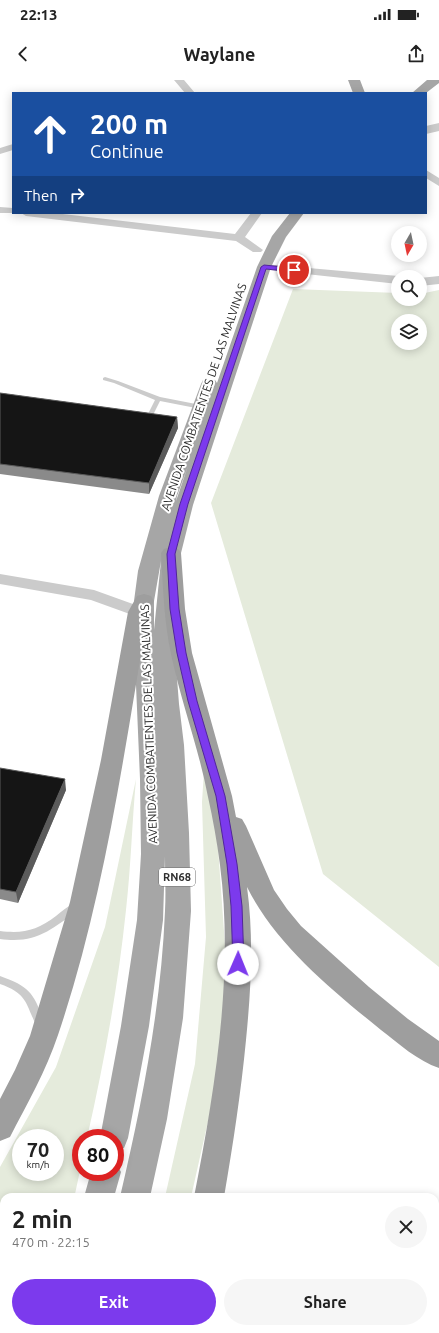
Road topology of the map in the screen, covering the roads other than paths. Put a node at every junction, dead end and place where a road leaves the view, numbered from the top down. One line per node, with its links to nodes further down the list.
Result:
1 (179, 80): 6 (street)
2 (345, 80): 7 (main road)
3 (354, 80): 8 (main road)
4 (435, 80): 9 (main road)
5 (439, 88): 10 (main road)
6 (189, 92)
7 (349, 92)
8 (359, 92)
9 (419, 92)
10 (427, 97)
11 (12, 147): 12 (street)
12 (0, 152)
13 (427, 174): 14 (street)
14 (439, 183)
15 (0, 210): 16 (street)
16 (12, 212)
17 (34, 214): 21 (street)
18 (256, 214): 21 (street)
19 (282, 214): 22 (main road, AVENIDA COMBATIENTES DE LAS MALVINAS / RN68)
20 (296, 214): 23 (main road, AVENIDA COMBATIENTES DE LAS MALVINAS / RN68)
21 (238, 238): 22 (street)
22 (257, 250): 29 (main road, AVENIDA COMBATIENTES DE LAS MALVINAS / RN68)
23 (264, 267): 24 (street); 31 (main road, AVENIDA COMBATIENTES DE LAS MALVINAS / RN68)
24 (391, 279)
25 (439, 280): 26 (street)
26 (427, 281)
27 (105, 379): 28 (lane)
28 (158, 400): 29 (lane); 30 (lane)
29 (201, 407): 33 (main road, AVENIDA COMBATIENTES DE LAS MALVINAS / RN68)
30 (150, 416)
31 (171, 554): 34 (highway, RN68); 44 (main road, AVENIDA COMBATIENTES DE LAS MALVINAS / RN68)
32 (0, 578): 33 (street)
33 (141, 607): 35 (highway, RN68); 41 (main road, AVENIDA COMBATIENTES DE LAS MALVINAS / RN68)
34 (220, 796): 39 (highway); 45 (highway, RN68)
35 (83, 902): 36 (lane); 38 (highway, RN68)
36 (0, 935)
37 (0, 980): 38 (lane)
38 (44, 1036): 40 (highway, RN68)
39 (439, 1056)
40 (0, 1127)
41 (116, 1129)
42 (103, 1181): 43 (main road)
43 (100, 1193)
44 (136, 1193)
45 (210, 1193)

